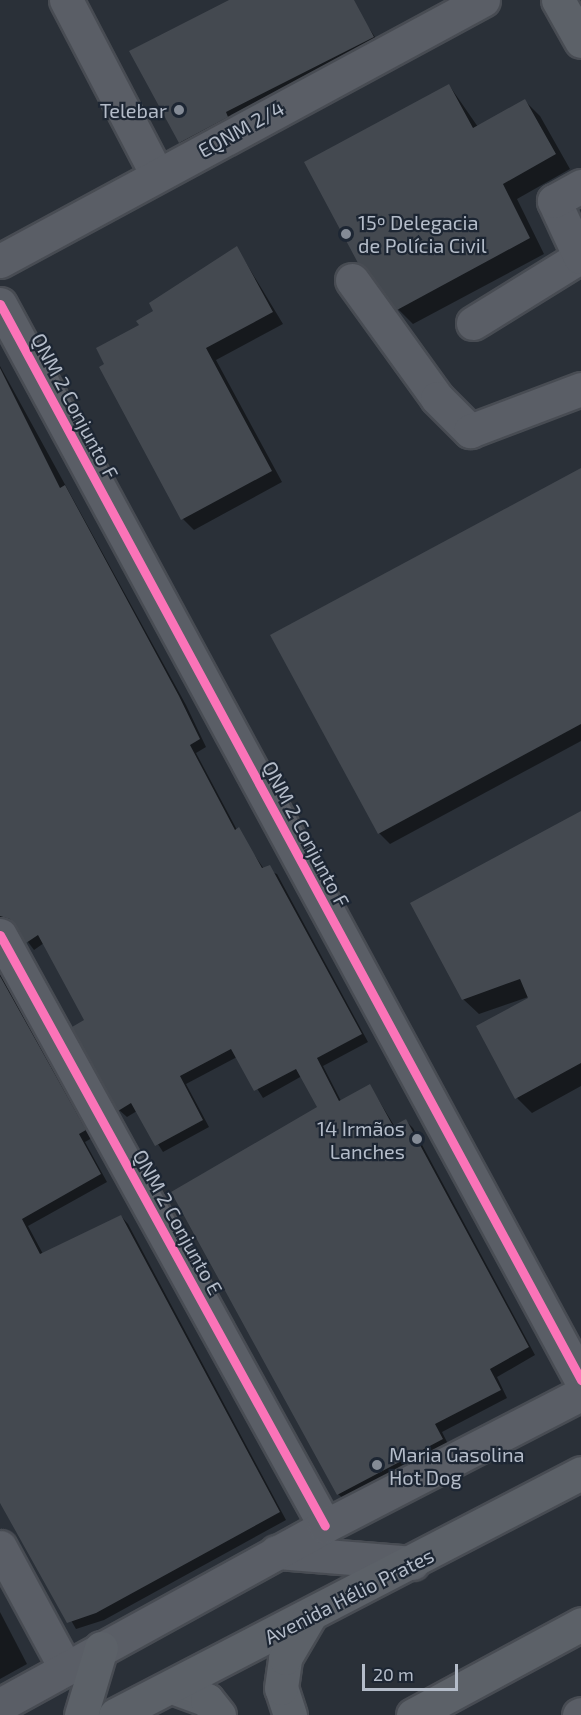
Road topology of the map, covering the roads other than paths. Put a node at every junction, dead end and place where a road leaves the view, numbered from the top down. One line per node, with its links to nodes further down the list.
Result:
1 (66, 0): 5 (street)
2 (483, 0): 5 (street, EQNM 2/4)
3 (558, 0): 4 (main road)
4 (581, 41)
5 (157, 175): 8 (street, EQNM 2/4)
6 (581, 186): 7 (street)
7 (580, 258): 11 (street)
8 (0, 261)
9 (352, 280): 12 (street)
10 (0, 304): 14 (street, QNM 2 Conjunto F)
11 (473, 323)
12 (581, 389)
13 (0, 935): 17 (street, QNM 2 Conjunto E)
14 (581, 1380)
15 (581, 1394): 17 (street)
16 (581, 1473): 20 (main road, Avenida Hélio Prates)
17 (325, 1526): 19 (street)
18 (0, 1547): 24 (street)
19 (276, 1552): 20 (street); 23 (street)
20 (413, 1563): 21 (main road, Avenida Hélio Prates)
21 (309, 1617): 25 (main road, Avenida Hélio Prates); 31 (main road)
22 (581, 1624): 26 (main road)
23 (101, 1648): 24 (street); 28 (main road)
24 (65, 1667): 27 (street)
25 (172, 1686): 29 (main road, Avenida Hélio Prates); 30 (main road)
26 (450, 1704): 32 (main road)
27 (0, 1705)
28 (81, 1715)
29 (115, 1715)
30 (219, 1715)
31 (290, 1715)
32 (413, 1715)

